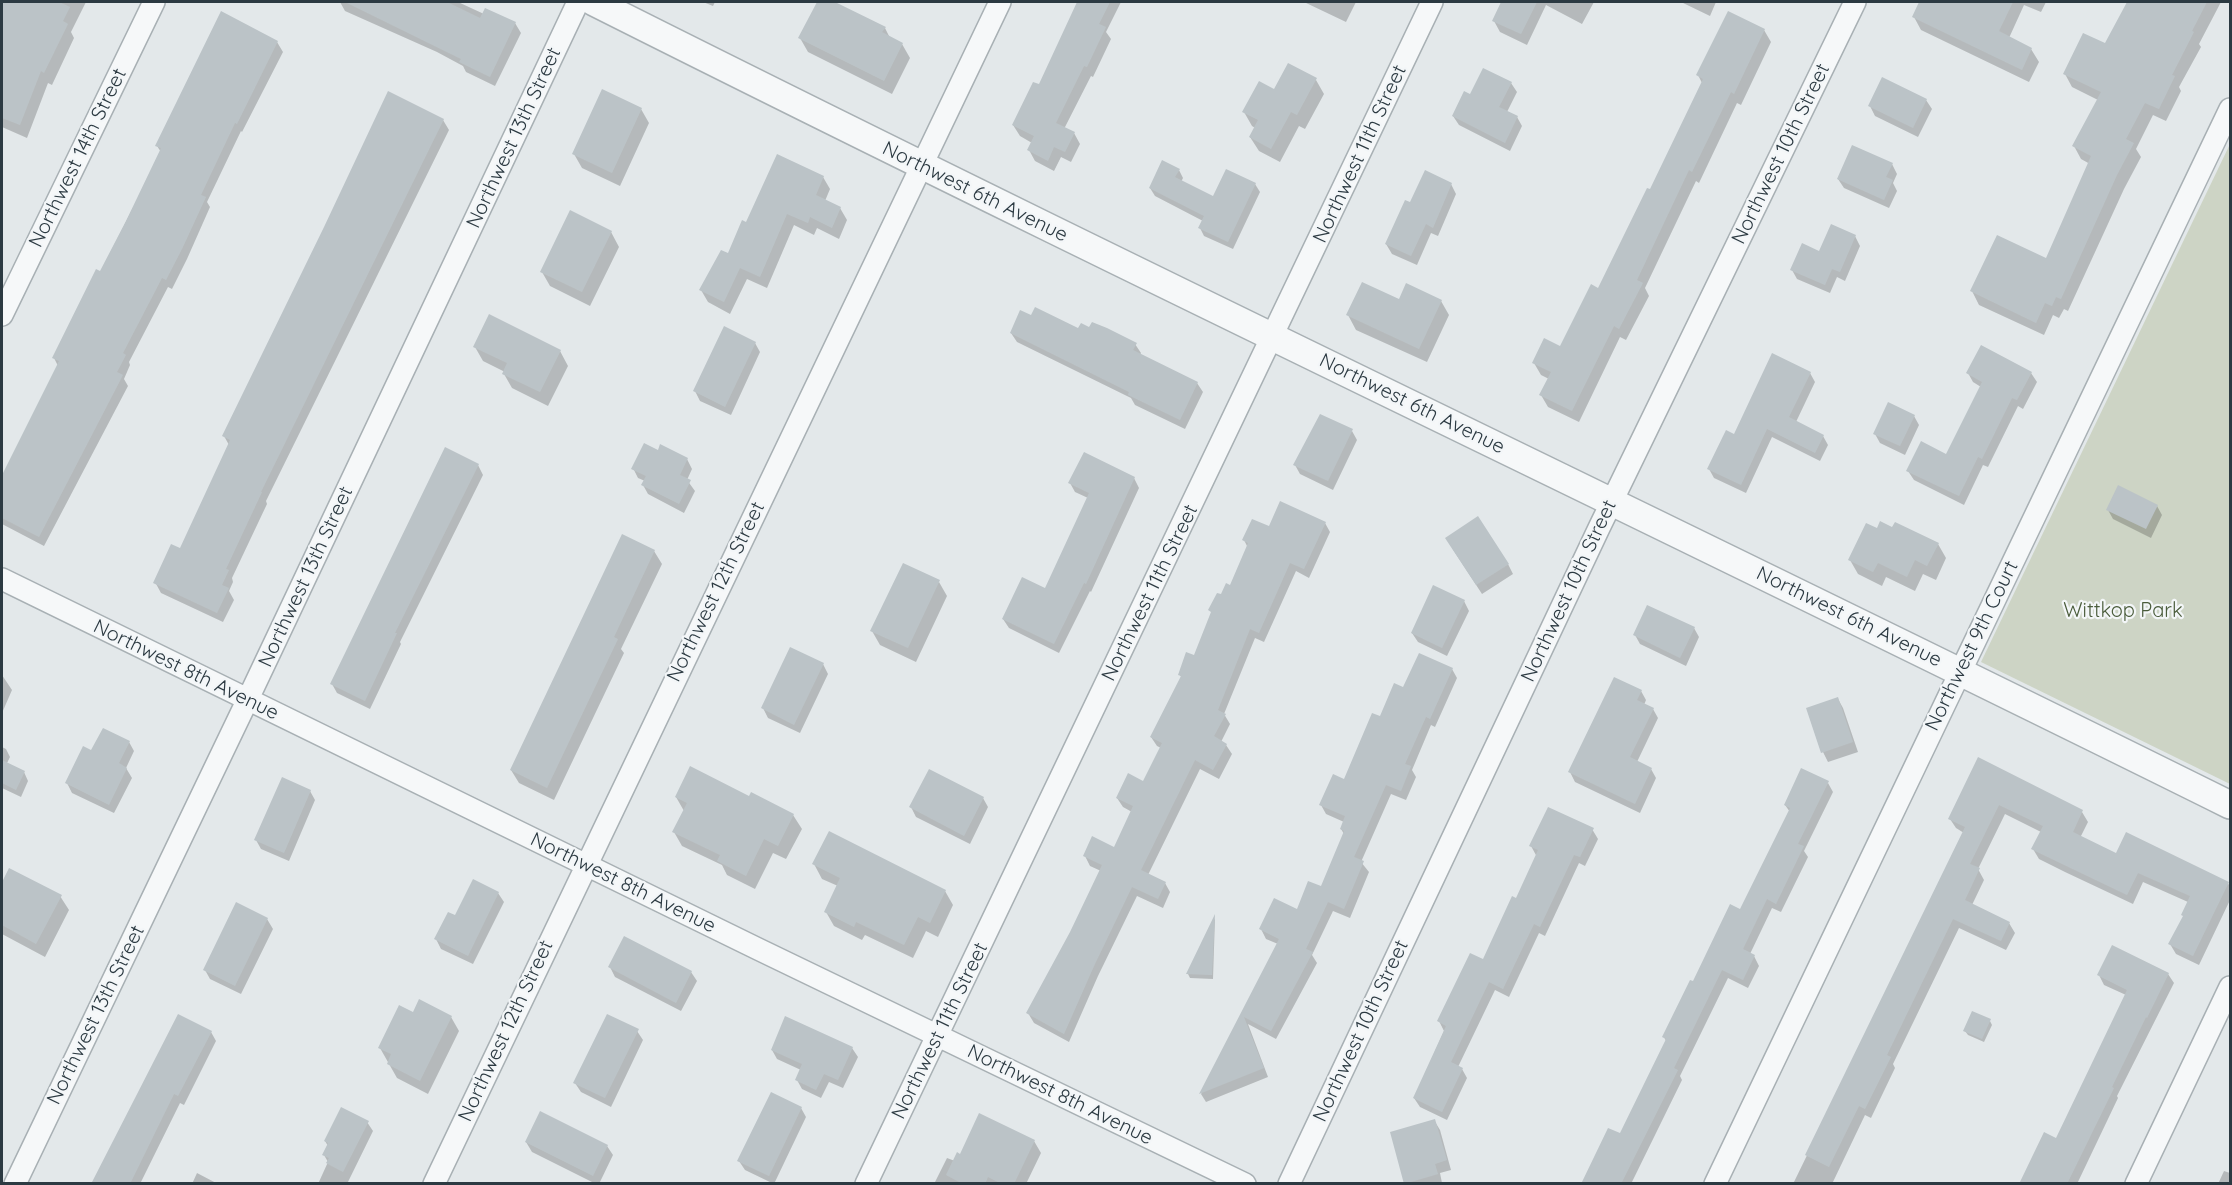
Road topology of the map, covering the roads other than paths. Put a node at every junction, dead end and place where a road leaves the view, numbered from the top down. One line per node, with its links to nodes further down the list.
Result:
1 (154, 2): 9 (street, Northwest 14th Street)
2 (578, 2): 14 (street, Northwest 13th Street)
3 (594, 2): 8 (street, Northwest 6th Avenue)
4 (1000, 2): 8 (street, Northwest 12th Street)
5 (1432, 2): 10 (street, Northwest 11th Street)
6 (1855, 2): 11 (street, Northwest 10th Street)
7 (2230, 109): 13 (street, Northwest 9th Court)
8 (920, 166): 10 (street, Northwest 6th Avenue); 16 (street, Northwest 12th Street)
9 (2, 315)
10 (1273, 337): 11 (street, Northwest 6th Avenue); 18 (street, Northwest 11th Street)
11 (1612, 501): 13 (street, Northwest 6th Avenue); 23 (street, Northwest 10th Street)
12 (2, 579): 14 (street, Northwest 8th Avenue)
13 (1960, 671): 15 (street, Northwest 6th Avenue); 24 (street, Northwest 9th Court)
14 (247, 701): 16 (street, Northwest 8th Avenue); 19 (street, Northwest 13th Street)
15 (2230, 805)
16 (585, 865): 18 (street, Northwest 8th Avenue); 20 (street, Northwest 12th Street)
17 (2230, 987): 25 (street)
18 (938, 1036): 21 (street, Northwest 11th Street); 22 (street, Northwest 8th Avenue)
19 (15, 1184)
20 (434, 1184)
21 (867, 1184)
22 (1245, 1184)
23 (1289, 1184)
24 (1715, 1184)
25 (2136, 1184)

